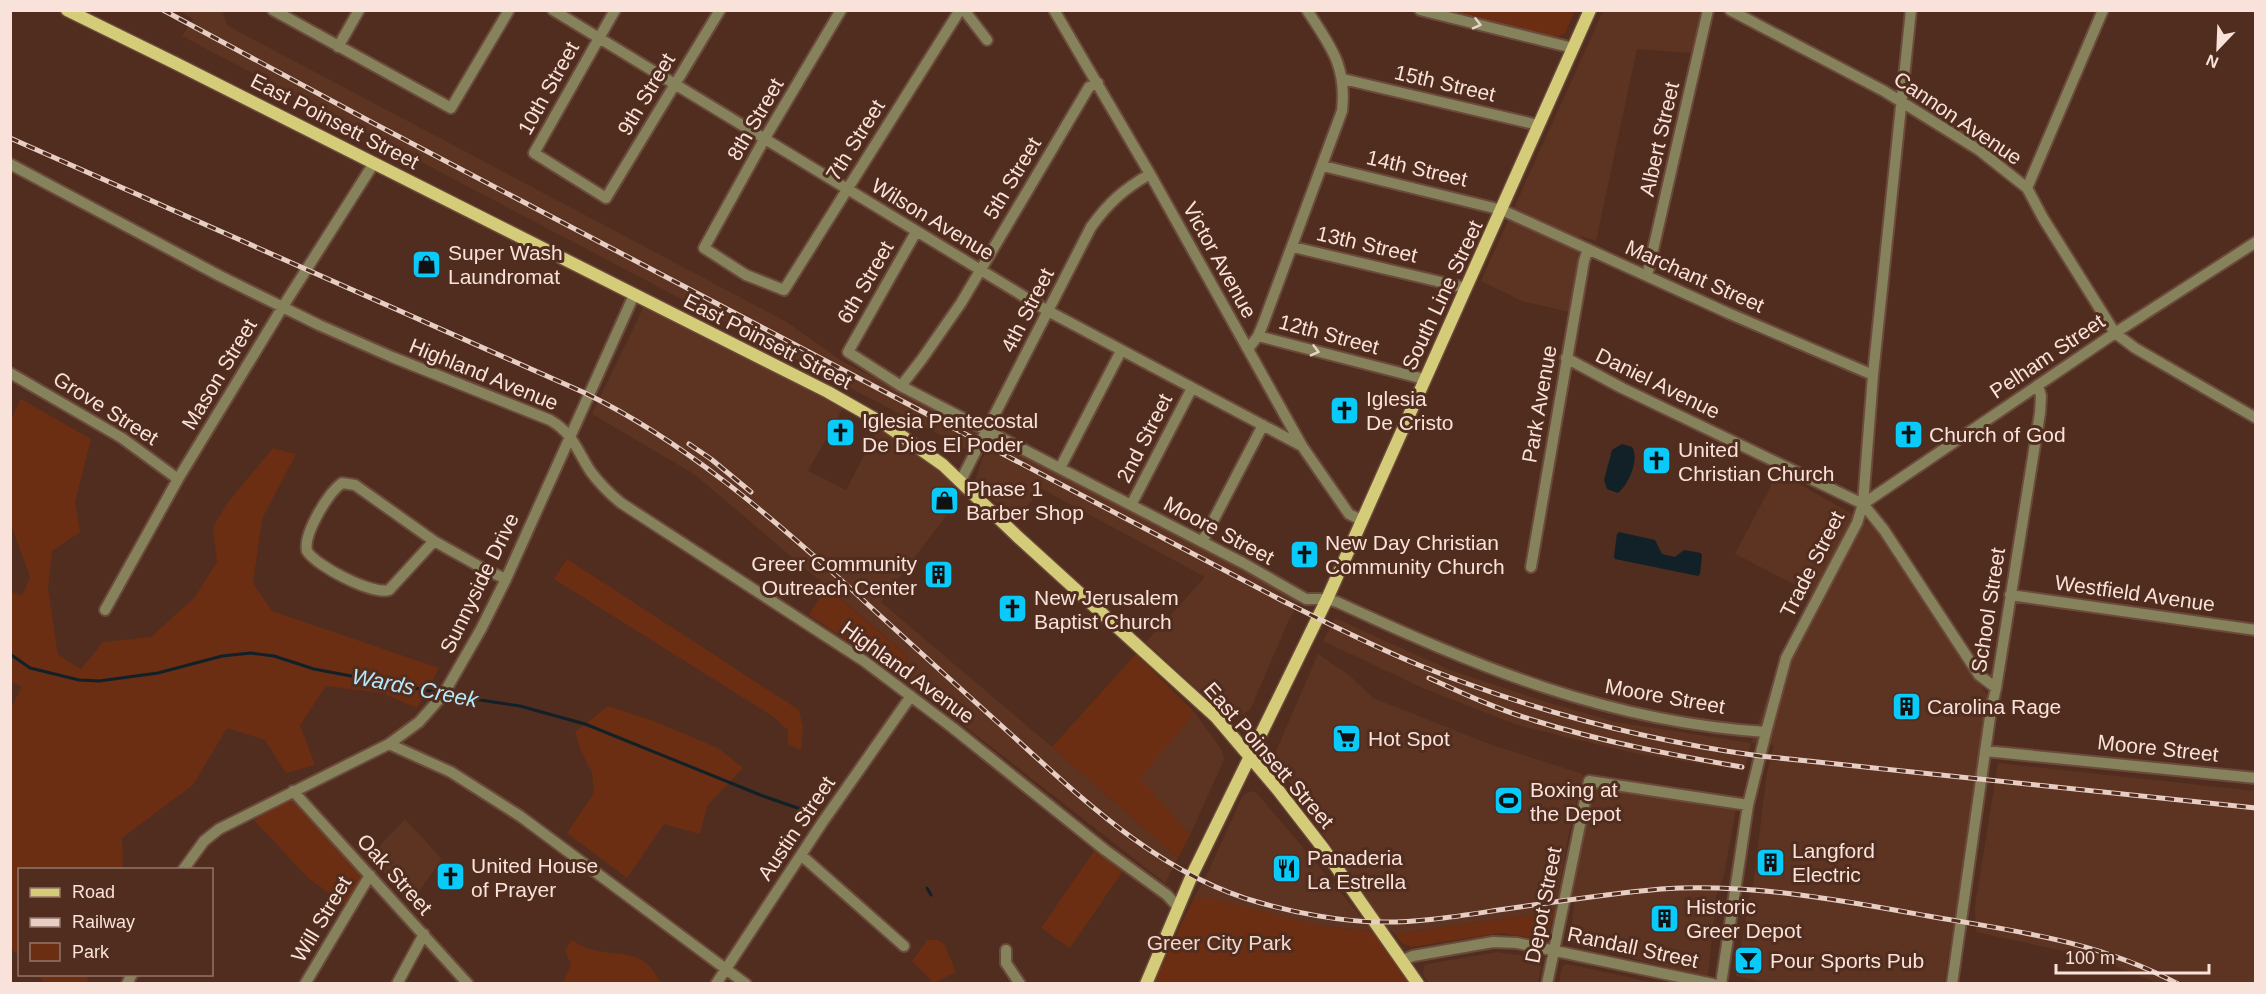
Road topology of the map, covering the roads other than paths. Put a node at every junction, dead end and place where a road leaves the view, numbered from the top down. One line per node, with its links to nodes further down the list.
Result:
1 (67, 10): 29 (main road, East Poinsett Street)
2 (273, 10): 21 (street)
3 (359, 10): 21 (street)
4 (509, 10): 21 (street)
5 (553, 10): 19 (street, Wilson Avenue)
6 (615, 10): 19 (street, 10th Street)
7 (720, 10): 25 (street, 9th Street)
8 (841, 10): 28 (street, 8th Street)
9 (960, 10): 34 (street, 7th Street)
10 (964, 10): 20 (street)
11 (1054, 10): 24 (street, Victor Avenue)
12 (1307, 10): 23 (street)
13 (1420, 10): 22 (street, one-way to 22)
14 (1590, 10): 22 (main road, South Line Street)
15 (1708, 10): 42 (street, Albert Street)
16 (1730, 10): 26 (street, Cannon Avenue)
17 (1911, 10): 26 (street, Trade Street)
18 (2103, 10): 33 (street)
19 (598, 38): 25 (street, Wilson Avenue); 35 (street, 10th Street)
20 (987, 40)
21 (338, 47)
22 (1573, 48): 27 (main road, South Line Street)
23 (1343, 79): 27 (street, 15th Street); 31 (street)
24 (1098, 83): 32 (street, Victor Avenue); 41 (street, 5th Street)
25 (675, 85): 28 (street, Wilson Avenue); 35 (street, 9th Street)
26 (1902, 102): 33 (street, Cannon Avenue); 55 (street, Trade Street)
27 (1538, 125): 36 (main road, South Line Street)
28 (765, 138): 34 (street, Wilson Avenue); 44 (street, 8th Street)
29 (374, 163): 45 (main road, East Poinsett Street); 46 (street, Mason Street)
30 (10, 164): 46 (street, Highland Avenue)
31 (1323, 166): 36 (street, 14th Street); 39 (street)
32 (1150, 174): 47 (street, 4th Street); 50 (street, Victor Avenue)
33 (2027, 188): 48 (street, Cannon Avenue)
34 (847, 189): 37 (street, Wilson Avenue); 44 (street, 7th Street)
35 (606, 198)
36 (1502, 210): 40 (street, Marchant Street); 43 (main road, South Line Street)
37 (916, 232): 41 (street, Wilson Avenue); 52 (street, 6th Street)
38 (2256, 242): 48 (street, Pelham Street)
39 (1293, 247): 43 (street, 13th Street); 49 (street)
40 (1588, 249): 42 (street, Marchant Street); 53 (street, Park Avenue)
41 (980, 270): 47 (street, Wilson Avenue); 57 (street, 5th Street)
42 (1647, 276): 55 (street, Marchant Street)
43 (1467, 288): 56 (main road, South Line Street)
44 (784, 290)
45 (634, 295): 63 (street, Sunnyside Drive); 67 (main road, East Poinsett Street)
46 (282, 308): 63 (street, Highland Avenue); 66 (street, Mason Street)
47 (1048, 311): 51 (street, Wilson Avenue); 62 (street, 4th Street)
48 (2115, 333): 58 (street, Pelham Street); 60 (street, Cannon Avenue)
49 (1258, 336): 50 (street); 56 (street, 12th Street, one-way to 56)
50 (1248, 350): 64 (street, Victor Avenue)
51 (1121, 351): 59 (street, Wilson Avenue); 65 (street)
52 (848, 352): 57 (street, Moore Street)
53 (1566, 358): 68 (street, Daniel Avenue); 73 (street, Park Avenue)
54 (10, 373): 66 (street, Grove Street)
55 (1873, 375): 68 (street, Trade Street)
56 (1424, 379): 70 (main road, South Line Street)
57 (901, 386): 62 (street, Moore Street)
58 (2038, 386): 68 (street, Pelham Street); 75 (street, School Street)
59 (1192, 388): 61 (street, Wilson Avenue); 69 (street, 2nd Street)
60 (2256, 418)
61 (1263, 425): 64 (street, Wilson Avenue); 72 (street)
62 (988, 431): 65 (street, Moore Street); 67 (street, 4th Street)
63 (570, 435): 74 (street, Sunnyside Drive); 80 (street, Highland Avenue)
64 (1302, 446): 70 (street, Victor Avenue)
65 (1060, 468): 69 (street, Moore Street)
66 (178, 479): 77 (street, Mason Street)
67 (960, 482): 84 (main road, East Poinsett Street)
68 (1863, 504): 79 (street); 81 (street, Trade Street)
69 (1131, 505): 72 (street, Moore Street)
70 (1361, 519): 76 (main road, South Line Street)
71 (434, 541): 71 (street); 74 (street)
72 (1202, 542): 76 (street, Moore Street)
73 (1531, 567)
74 (506, 579): 82 (street, Sunnyside Drive)
75 (2010, 595): 78 (street, Westfield Avenue); 79 (street, School Street)
76 (1327, 599): 81 (street, Moore Street); 84 (main road, South Line Street)
77 (105, 610)
78 (2256, 630)
79 (1996, 688): 83 (street, School Street)
80 (911, 696): 88 (street, Austin Street); 91 (street, Highland Avenue)
81 (1766, 732): 87 (street, Trade Street)
82 (389, 744): 86 (street, Sunnyside Drive); 97 (street)
83 (1985, 751): 85 (street, Moore Street); 109 (street, School Street)
84 (1251, 757): 91 (main road, South Line Street); 96 (main road, East Poinsett Street)
85 (2256, 778)
86 (293, 791): 89 (street, Sunnyside Drive); 90 (street, Oak Street)
87 (1749, 805): 95 (street, Depot Street); 108 (street, Trade Street)
88 (801, 855): 93 (street); 97 (street, Austin Street)
89 (184, 868)
90 (370, 875): 92 (street, Oak Street); 98 (street, Will Street)
91 (1178, 908): 104 (main road, South Line Street)
92 (424, 934): 99 (street); 100 (street, Oak Street)
93 (903, 946)
94 (1006, 950): 103 (street)
95 (1553, 950): 96 (street, Randall Street); 106 (street, Depot Street); 107 (street, Randall Street)
96 (1403, 960): 105 (main road, East Poinsett Street)
97 (726, 968): 101 (street, Austin Street); 102 (street)
98 (305, 984)
99 (397, 984)
100 (468, 984)
101 (716, 984)
102 (746, 984)
103 (1020, 984)
104 (1146, 984)
105 (1418, 984)
106 (1547, 984)
107 (1713, 984)
108 (1720, 984)
109 (1952, 984)

